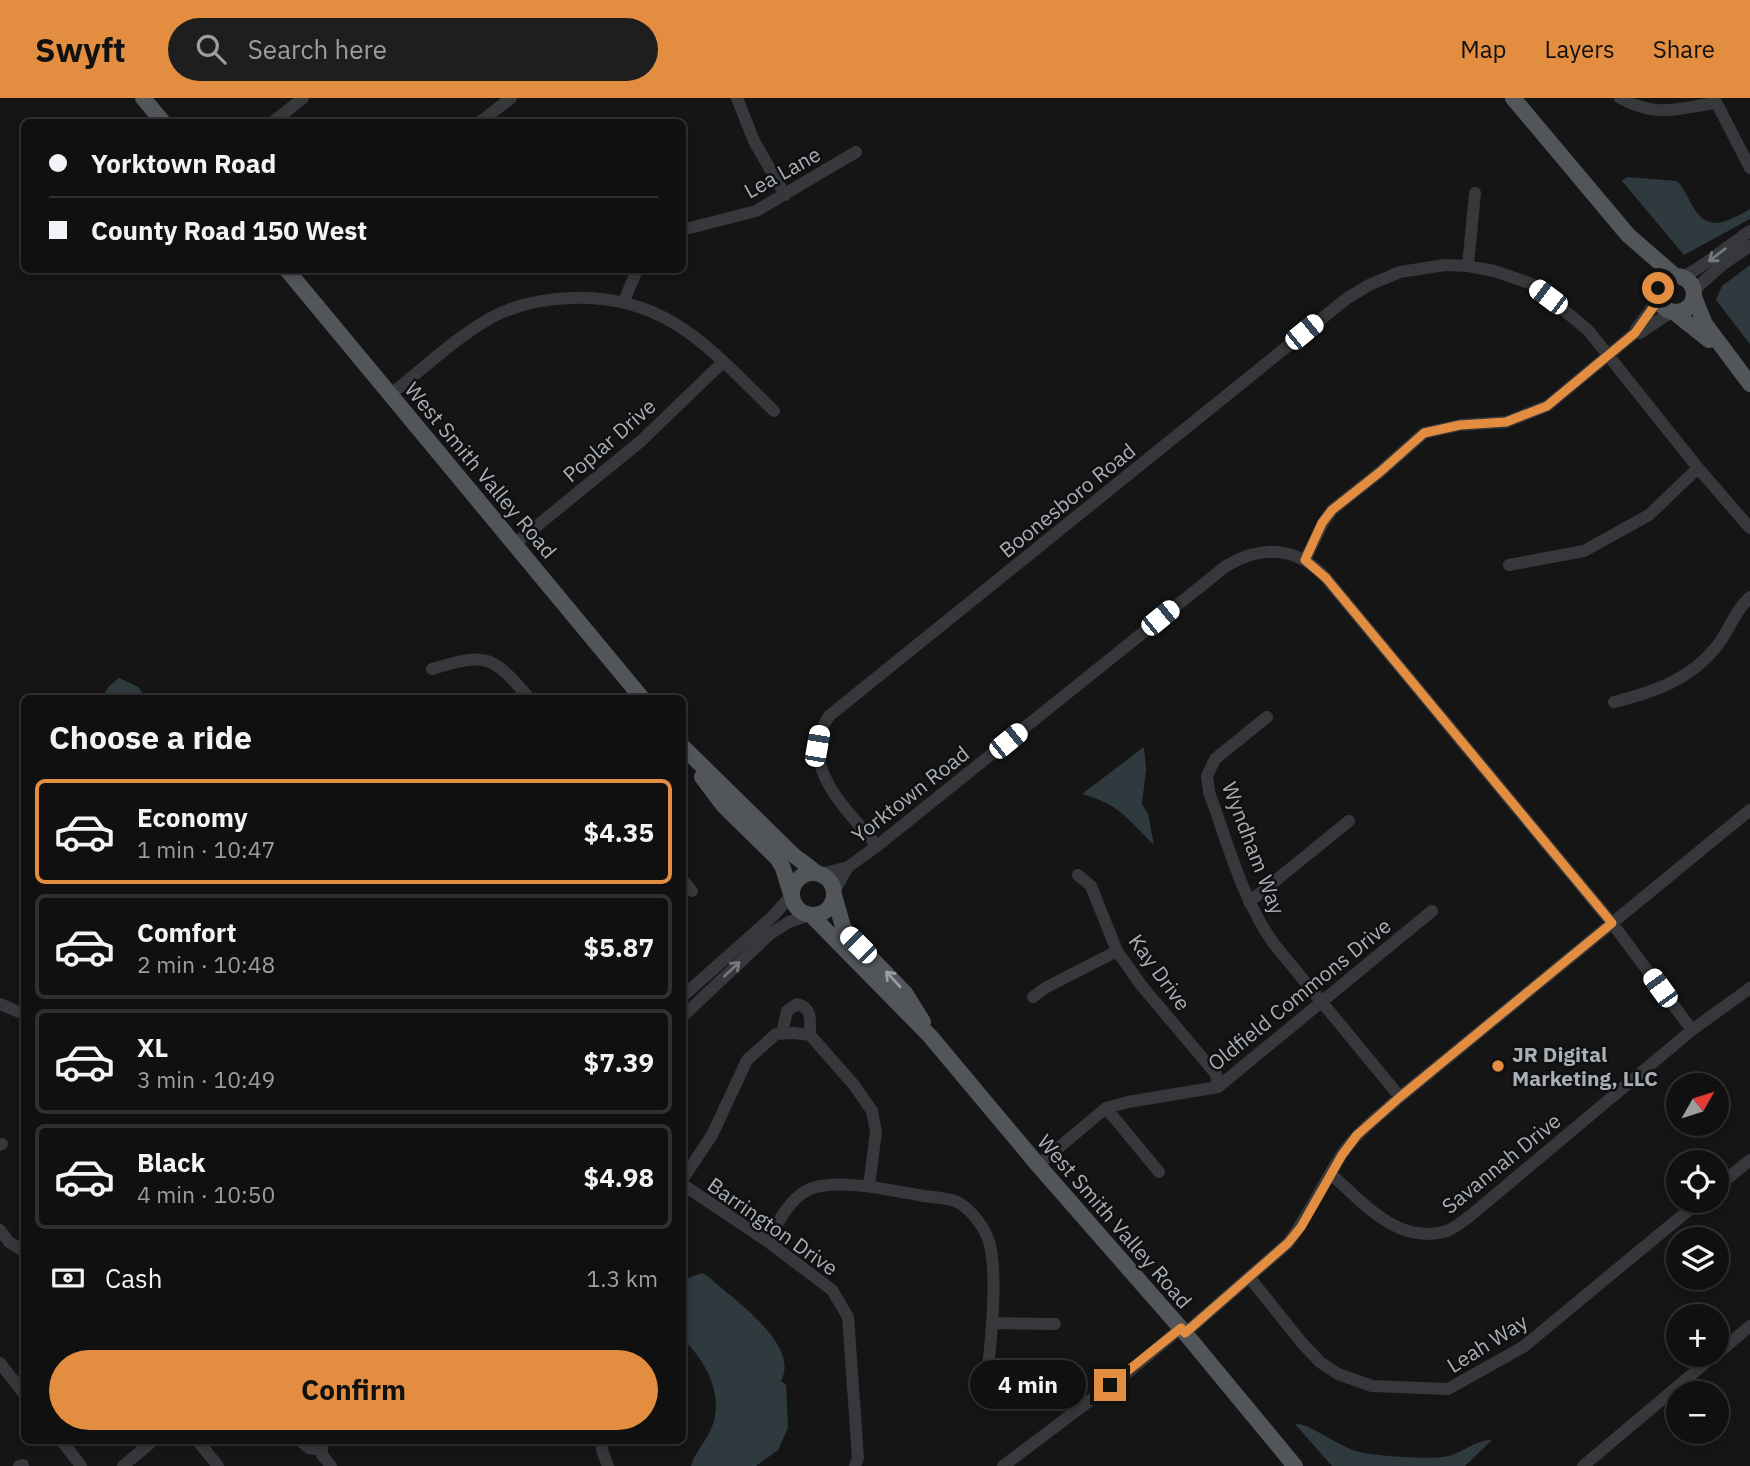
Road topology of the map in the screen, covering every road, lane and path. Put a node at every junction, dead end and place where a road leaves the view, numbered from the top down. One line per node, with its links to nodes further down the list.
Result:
1 (143, 98): 8 (main road)
2 (303, 98): 9 (street)
3 (511, 98): 10 (street)
4 (737, 98): 14 (street)
5 (1513, 98): 17 (main road)
6 (1620, 98): 7 (street)
7 (1714, 100): 12 (street)
8 (160, 119)
9 (277, 119)
10 (484, 119)
11 (856, 152): 14 (street, Lea Lane)
12 (1750, 167)
13 (1475, 193): 19 (street)
14 (785, 195): 15 (street, Lea Lane)
15 (686, 229)
16 (1750, 231): 22 (street, one-way to 22)
17 (1628, 235): 22 (main road); 23 (main road)
18 (1750, 246): 24 (street)
19 (1468, 266): 29 (street, Boonesboro Road); 49 (street, Boonesboro Road)
20 (293, 273): 32 (main road, West Smith Valley Road)
21 (636, 273): 25 (street)
22 (1678, 276): 23 (main road); 24 (main road)
23 (1658, 294): 26 (main road); 27 (street)
24 (1694, 294): 26 (main road); 28 (main road)
25 (624, 301): 30 (street); 32 (street)
26 (1673, 312): 27 (street); 28 (main road)
27 (1635, 333): 29 (street)
28 (1722, 349): 31 (main road)
29 (1609, 354): 34 (street, Boonesboro Road); 37 (street)
30 (723, 362): 33 (street); 36 (street, Poplar Drive)
31 (1750, 384)
32 (391, 394): 36 (main road, West Smith Valley Road)
33 (774, 411)
34 (1699, 468): 35 (street, Boonesboro Road); 38 (street)
35 (1750, 528)
36 (516, 543): 42 (main road, West Smith Valley Road)
37 (1305, 560): 49 (street, Yorktown Road); 60 (street)
38 (1509, 565)
39 (1750, 597): 43 (street)
40 (432, 669): 41 (street)
41 (526, 695)
42 (640, 695)
43 (1614, 702)
44 (1267, 717): 57 (street, Wyndham Way)
45 (686, 751): 51 (main road)
46 (686, 752): 56 (main road)
47 (1750, 810): 60 (street)
48 (1349, 821): 57 (street)
49 (877, 846): 50 (street, Yorktown Road)
50 (848, 867): 51 (street, Yorktown Road); 55 (street, Yorktown Road)
51 (819, 874): 55 (main road); 56 (main road)
52 (1077, 875): 61 (street, Kay Drive)
53 (686, 884): 54 (street)
54 (692, 891)
55 (834, 893): 59 (main road); 72 (main road, West Smith Valley Road, one-way to 55)
56 (791, 895): 59 (main road); 63 (street)
57 (1249, 902): 65 (street, Wyndham Way)
58 (1432, 911): 65 (street, Oldfield Commons Drive)
59 (810, 915): 68 (street, one-way to 59); 72 (main road, West Smith Valley Road)
60 (1612, 923): 69 (street); 74 (street)
61 (1117, 951): 64 (street); 73 (street, Kay Drive)
62 (1750, 988): 69 (street, Savannah Drive)
63 (686, 993)
64 (1032, 997)
65 (1324, 1002): 73 (street, Oldfield Commons Drive); 74 (street, Wyndham Way)
66 (0, 1004): 67 (street)
67 (21, 1013)
68 (686, 1013)
69 (1692, 1030): 80 (street, Savannah Drive)
70 (779, 1034): 71 (street); 71 (street); 79 (street)
71 (810, 1035): 83 (street)
72 (930, 1036): 77 (main road, West Smith Valley Road)
73 (1218, 1087): 75 (street, Oldfield Commons Drive)
74 (1400, 1097): 80 (street)
75 (1106, 1108): 77 (street, Oldfield Commons Drive); 78 (street)
76 (1750, 1160): 81 (street)
77 (1038, 1165): 92 (main road, West Smith Valley Road)
78 (1159, 1172)
79 (686, 1174)
80 (1331, 1174): 88 (street)
81 (1729, 1177)
82 (686, 1181): 86 (street, Barrington Drive)
83 (869, 1186): 86 (street); 89 (street)
84 (1685, 1213): 88 (street, Leah Way)
85 (0, 1230): 87 (street)
86 (766, 1241): 109 (street, Barrington Drive)
87 (21, 1249)
88 (1249, 1278): 92 (street)
89 (992, 1323): 90 (street); 96 (street)
90 (1055, 1324)
91 (1750, 1326): 93 (street)
92 (1183, 1331): 110 (street); 111 (main road, West Smith Valley Road)
93 (1729, 1343)
94 (0, 1363): 97 (street)
95 (1701, 1367): 112 (street)
96 (987, 1380)
97 (21, 1390)
98 (64, 1444): 104 (street)
99 (149, 1444): 105 (street)
100 (200, 1444): 106 (street)
101 (304, 1444): 103 (street)
102 (603, 1444): 108 (street)
103 (322, 1448): 107 (street)
104 (81, 1466)
105 (123, 1466)
106 (218, 1466)
107 (331, 1466)
108 (608, 1466)
109 (855, 1466)
110 (1003, 1466)
111 (1295, 1466)
112 (1583, 1466)

